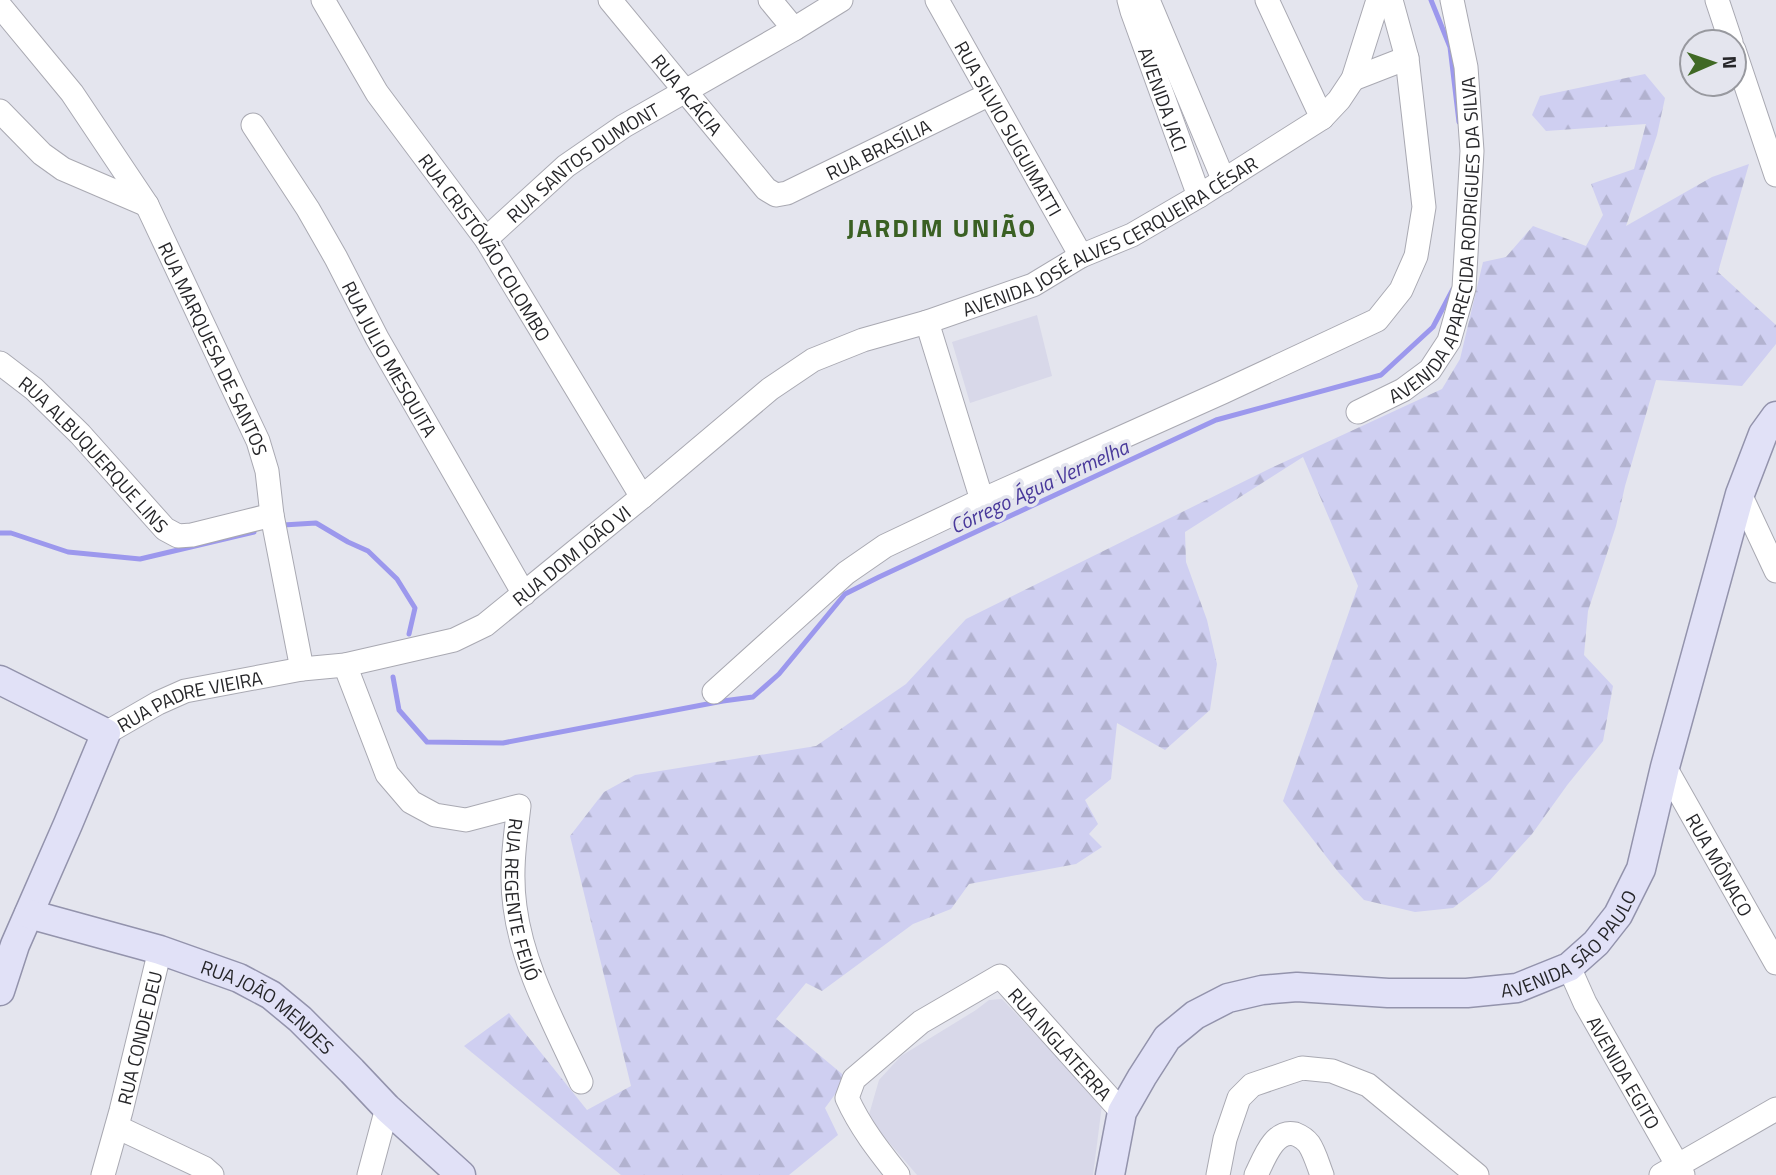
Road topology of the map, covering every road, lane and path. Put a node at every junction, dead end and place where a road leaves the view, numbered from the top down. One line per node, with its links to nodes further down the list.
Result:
1 (323, 0): 29 (street, RUA CRISTÓVÃO COLOMBO)
2 (610, 0): 18 (street, RUA ACÁCIA)
3 (771, 0): 15 (street)
4 (841, 0): 15 (street, RUA SANTOS DUMONT)
5 (937, 0): 20 (street, RUA SILVIO SUGUIMATTI)
6 (1129, 0): 27 (street, AVENIDA JACI)
7 (1149, 0): 25 (street, AVENIDA JACI)
8 (1267, 0): 22 (street)
9 (1378, 0): 17 (street, AVENIDA JOSÉ ALVES CERQUEIRA CÉSAR)
10 (1391, 0): 16 (street, AVENIDA APARECIDA RODRIGUES DA SILVA)
11 (1452, 0): 34 (street, AVENIDA APARECIDA RODRIGUES DA SILVA)
12 (1717, 0): 14 (street)
13 (0, 6): 28 (street, RUA MARQUESA DE SANTOS)
14 (1726, 28)
15 (794, 29): 18 (street, RUA SANTOS DUMONT)
16 (1407, 58): 17 (street); 38 (street, AVENIDA APARECIDA RODRIGUES DA SILVA)
17 (1353, 79): 22 (street, AVENIDA JOSÉ ALVES CERQUEIRA CÉSAR)
18 (686, 90): 26 (street, RUA ACÁCIA); 29 (street, RUA SANTOS DUMONT)
19 (1748, 92): 24 (street)
20 (990, 94): 26 (street, RUA BRASÍLIA); 30 (street, RUA SILVIO SUGUIMATTI)
21 (0, 111): 28 (street)
22 (1322, 118): 25 (street, AVENIDA JOSÉ ALVES CERQUEIRA CÉSAR)
23 (253, 125): 41 (street, RUA JULIO MESQUITA)
24 (1776, 175)
25 (1224, 181): 27 (street, AVENIDA JOSÉ ALVES CERQUEIRA CÉSAR)
26 (766, 189)
27 (1199, 196): 30 (street, AVENIDA JOSÉ ALVES CERQUEIRA CÉSAR)
28 (147, 205): 39 (street, RUA MARQUESA DE SANTOS)
29 (486, 239): 37 (street, RUA CRISTÓVÃO COLOMBO)
30 (1081, 256): 31 (street, AVENIDA JOSÉ ALVES CERQUEIRA CÉSAR)
31 (927, 322): 33 (street, AVENIDA JOSÉ ALVES CERQUEIRA CÉSAR); 38 (street)
32 (0, 363): 39 (street, RUA ALBUQUERQUE LINS)
33 (769, 389): 37 (street, RUA DOM JOÃO VI)
34 (1358, 412)
35 (1776, 416): 36 (main road, AVENIDA SÃO PAULO)
36 (1740, 494): 40 (street); 47 (main road, AVENIDA SÃO PAULO)
37 (642, 497): 41 (street, RUA DOM JOÃO VI)
38 (982, 500): 45 (street, AVENIDA APARECIDA RODRIGUES DA SILVA)
39 (272, 515): 43 (street, RUA MARQUESA DE SANTOS)
40 (1776, 571)
41 (524, 594): 42 (street, RUA DOM JOÃO VI)
42 (345, 665): 43 (street, RUA PADRE VIEIRA); 54 (street, RUA REGENTE FEIJÓ)
43 (302, 669): 46 (street, RUA PADRE VIEIRA)
44 (0, 680): 46 (main road)
45 (714, 691)
46 (106, 733): 48 (main road, RUA PADRE VIEIRA)
47 (1665, 766): 51 (street, RUA MÔNACO); 52 (main road, AVENIDA SÃO PAULO)
48 (29, 914): 49 (main road, RUA PADRE VIEIRA); 50 (main road, RUA JOÃO MENDES)
49 (7, 941): 53 (main road, RUA PADRE VIEIRA)
50 (160, 950): 55 (main road, RUA JOÃO MENDES); 58 (street, RUA CONDE DEU)
51 (1776, 963)
52 (1569, 967): 57 (main road, AVENIDA SÃO PAULO); 59 (street, AVENIDA EGITO)
53 (0, 991)
54 (581, 1082)
55 (387, 1108): 62 (street); 63 (main road, RUA JOÃO MENDES)
56 (1776, 1110): 59 (street)
57 (1122, 1112): 64 (street, RUA INGLATERRA); 65 (main road, AVENIDA SÃO PAULO)
58 (117, 1127): 60 (street); 61 (street, RUA CONDE DEU)
59 (1674, 1172)
60 (206, 1173)
61 (103, 1175)
62 (369, 1175)
63 (461, 1175)
64 (898, 1175)
65 (1110, 1175)
66 (1218, 1175): 69 (street)
67 (1256, 1175): 68 (street)
68 (1322, 1175)
69 (1477, 1175)

